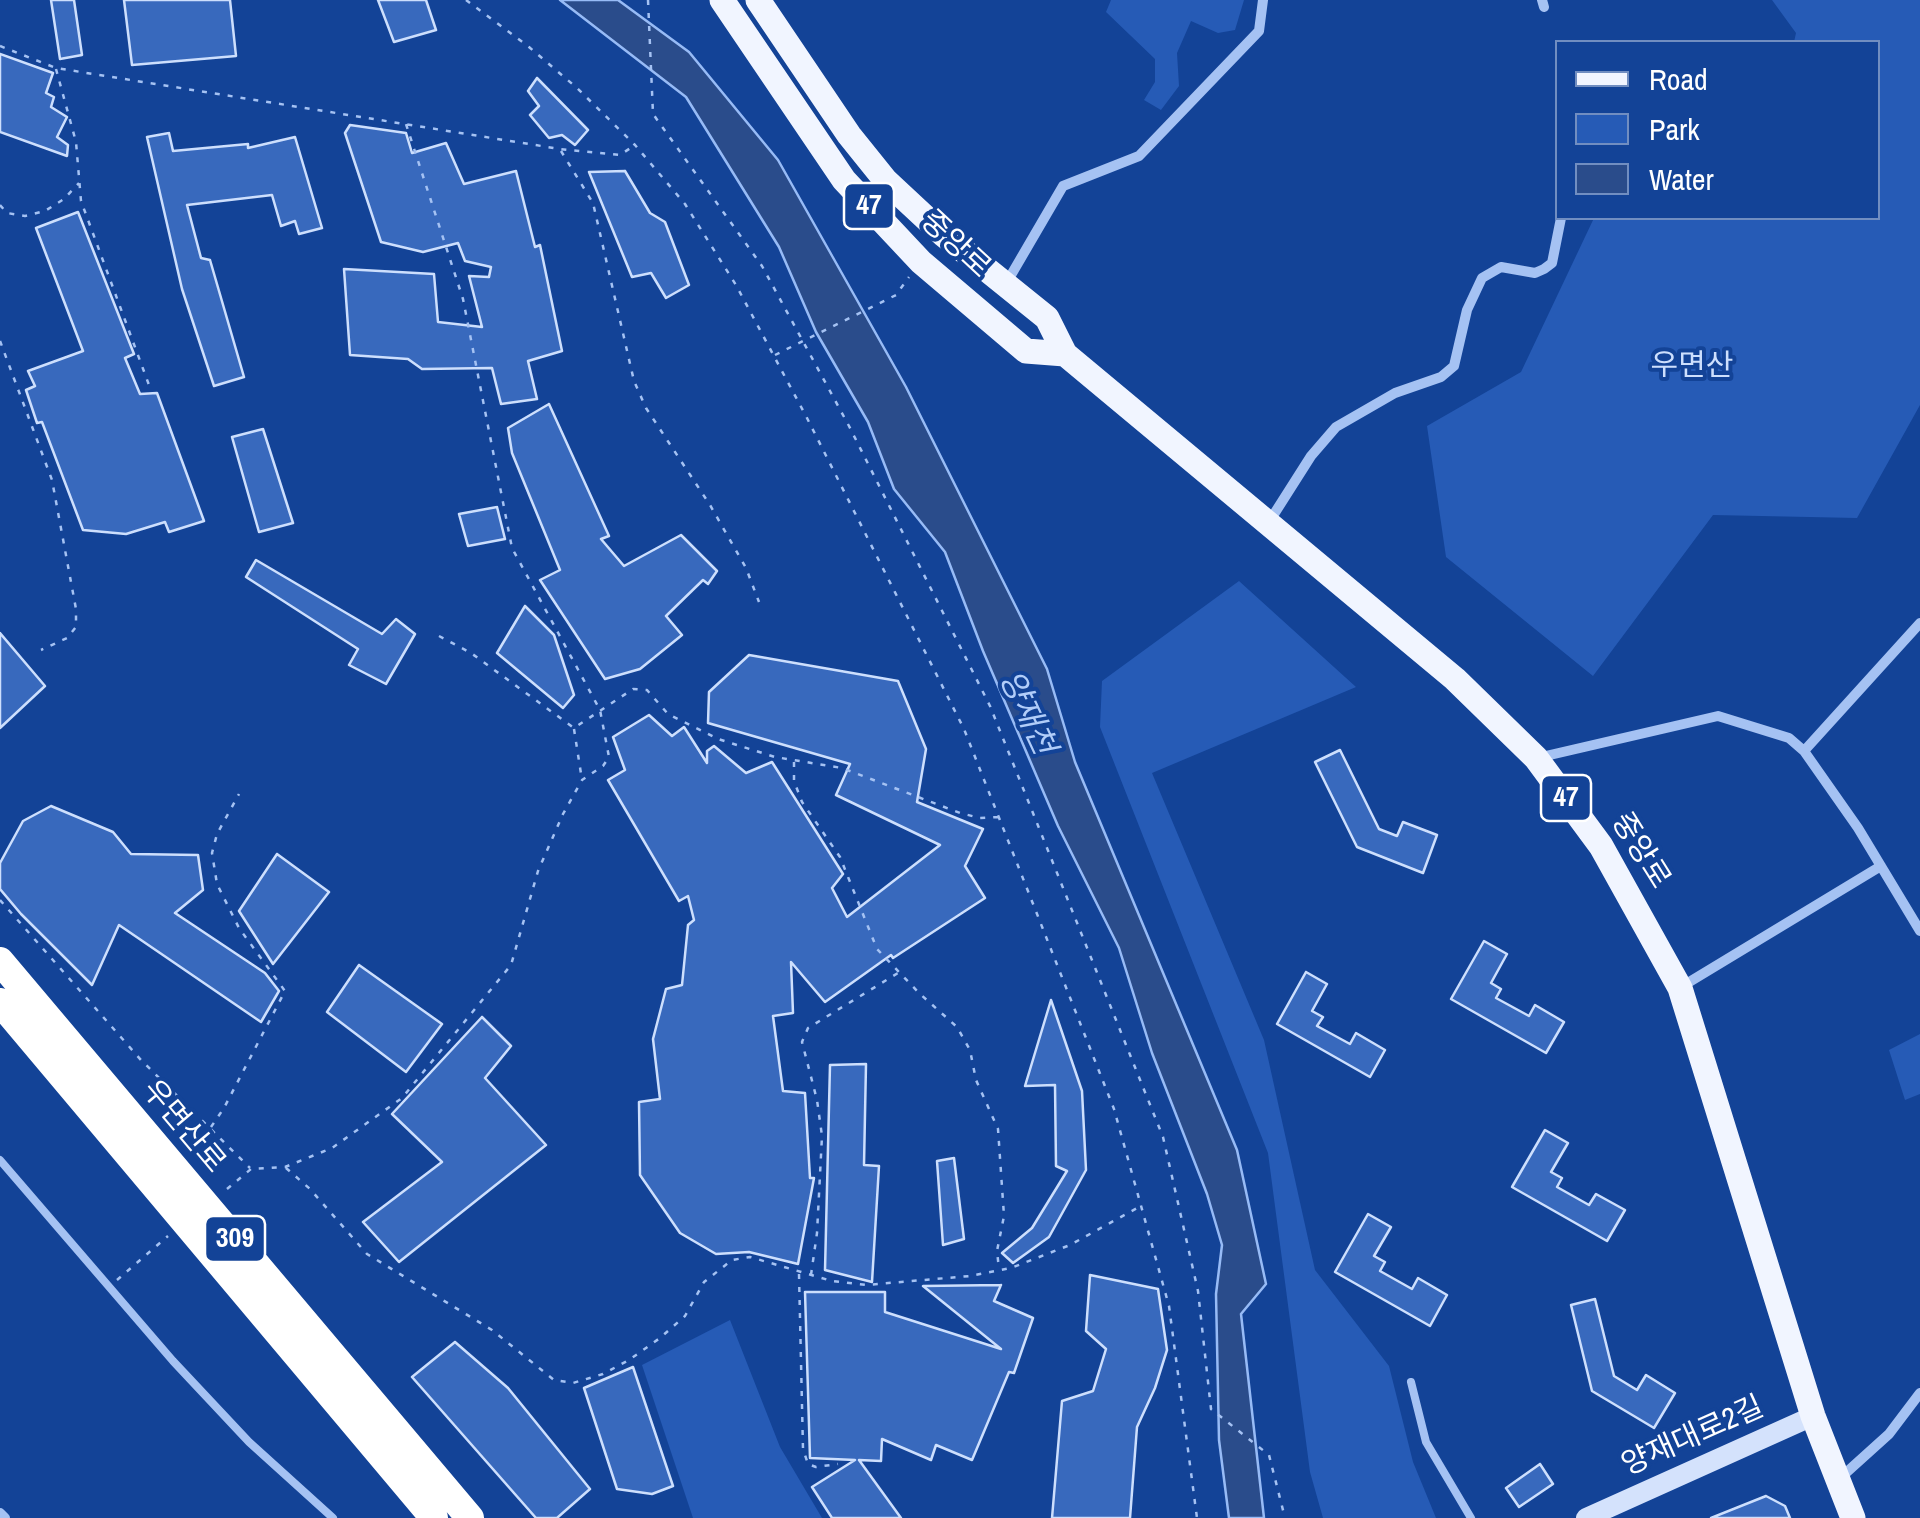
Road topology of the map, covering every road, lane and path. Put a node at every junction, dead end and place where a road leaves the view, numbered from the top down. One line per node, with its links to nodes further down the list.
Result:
1 (466, 0): 9 (path)
2 (722, 0): 17 (main road, 중앙로 / 47)
3 (758, 0): 14 (main road, 중앙로 / 47)
4 (1263, 0): 14 (street)
5 (649, 1): 62 (path)
6 (0, 46): 7 (path)
7 (56, 68): 8 (path); 11 (path)
8 (406, 124): 10 (path); 25 (path)
9 (635, 145): 10 (path); 18 (path)
10 (560, 149): 21 (path)
11 (80, 182): 12 (path); 19 (path)
12 (0, 205)
13 (1562, 220): 20 (street)
14 (1006, 283): 17 (main road, 중앙로 / 47)
15 (896, 294): 18 (path)
16 (0, 342): 24 (path)
17 (1066, 354): 20 (main road, 중앙로 / 47)
18 (774, 356): 32 (path)
19 (149, 385)
20 (1269, 523): 28 (main road, 중앙로 / 47)
21 (760, 602)
22 (1920, 623): 27 (street)
23 (439, 636): 26 (path)
24 (41, 650)
25 (600, 710): 26 (path); 29 (path); 30 (path)
26 (574, 728): 30 (path)
27 (1804, 751): 28 (street); 33 (street)
28 (1536, 758): 38 (main road, 중앙로 / 47)
29 (794, 760): 32 (path); 37 (path)
30 (582, 780): 42 (path)
31 (239, 794): 40 (path)
32 (999, 817): 45 (path)
33 (1881, 866): 35 (street); 38 (street)
34 (0, 900): 40 (path)
35 (1920, 931)
36 (0, 961): 60 (highway, 우면산로 / 309)
37 (899, 972): 47 (path); 49 (path)
38 (1680, 988): 53 (main road, 중앙로 / 47)
39 (0, 1002): 59 (highway, 우면산로 / 309)
40 (211, 1127): 43 (path)
41 (0, 1160): 50 (lane)
42 (285, 1166): 43 (path); 48 (path)
43 (251, 1169): 44 (path)
44 (226, 1189)
45 (1142, 1205): 47 (path); 61 (path)
46 (177, 1228): 50 (path)
47 (999, 1270): 49 (path)
48 (798, 1272): 49 (path); 54 (path)
49 (811, 1275)
50 (108, 1287): 58 (lane)
51 (1411, 1382): 63 (lane)
52 (1920, 1393): 55 (street)
53 (1814, 1416): 55 (main road, 중앙로 / 47); 56 (street, 양재대로2길)
54 (838, 1464)
55 (1837, 1480): 57 (main road, 중앙로 / 47)
56 (1594, 1516)
57 (1846, 1516)
58 (333, 1518)
59 (434, 1518)
60 (470, 1518)
61 (1198, 1518)
62 (1285, 1518)
63 (1471, 1518)

